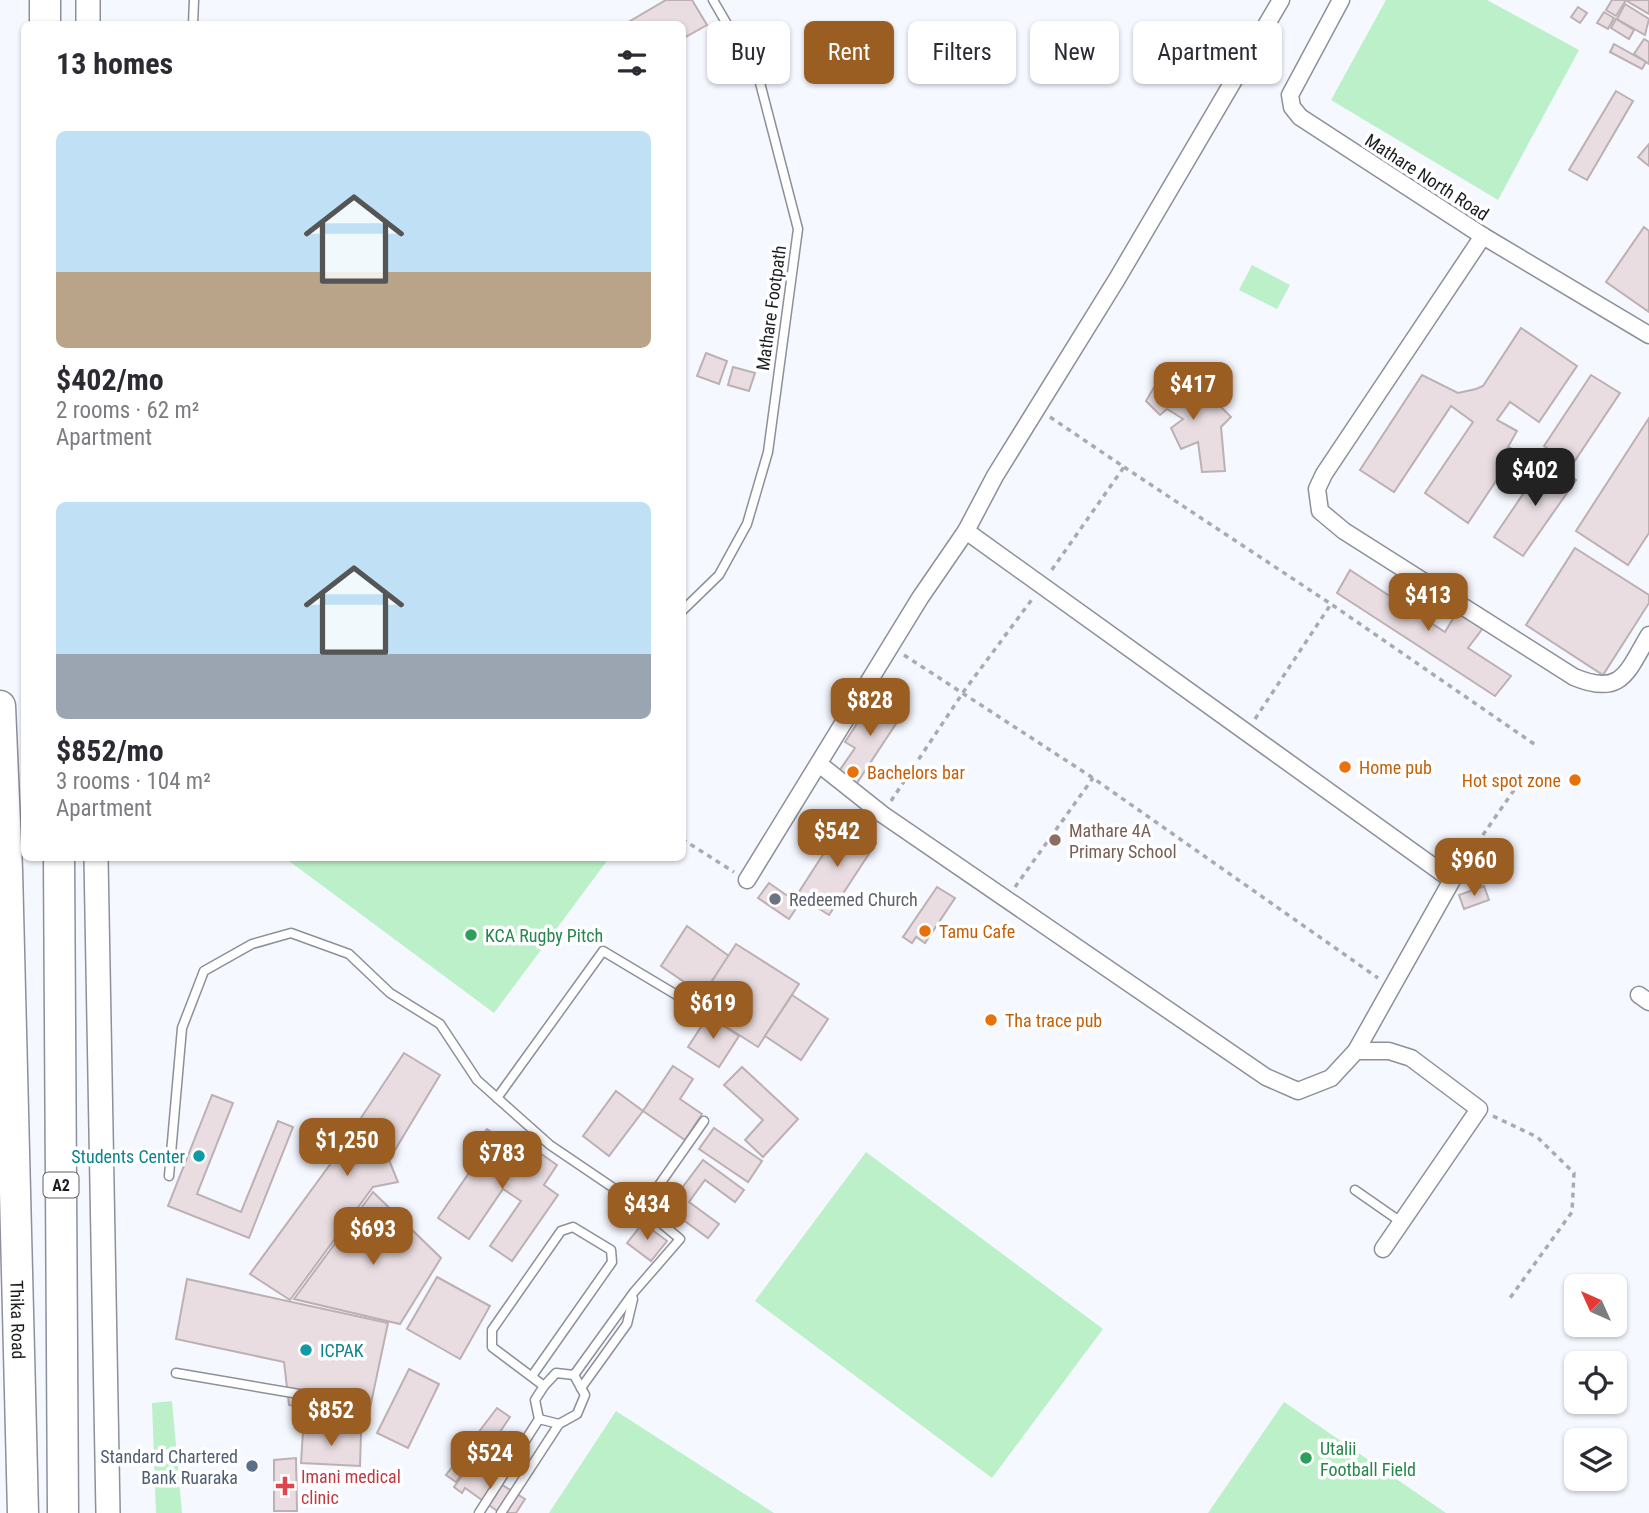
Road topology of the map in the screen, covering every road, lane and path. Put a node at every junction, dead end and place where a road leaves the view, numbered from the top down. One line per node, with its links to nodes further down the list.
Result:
1 (45, 0): 7 (highway)
2 (88, 0): 8 (main road)
3 (194, 0): 9 (lane)
4 (713, 0): 17 (lane, Mathare Footpath)
5 (1280, 0): 12 (street)
6 (1342, 0): 10 (street, Mathare North Road)
7 (45, 21)
8 (88, 21)
9 (193, 21)
10 (1483, 236): 11 (street, Mathare North Road); 18 (street)
11 (1649, 335)
12 (1035, 408): 13 (path); 14 (street)
13 (1124, 467): 15 (path); 16 (path)
14 (966, 531): 15 (street); 19 (street)
15 (1043, 584): 20 (path); 22 (street)
16 (1332, 604): 22 (path); 23 (path)
17 (686, 607)
18 (1649, 635)
19 (891, 646): 20 (path); 24 (street)
20 (964, 691): 25 (path); 27 (path)
21 (0, 706): 55 (highway, Thika Road)
22 (1247, 731): 32 (street)
23 (1537, 747)
24 (819, 764): 27 (street); 31 (street)
25 (1093, 778): 33 (path); 34 (path)
26 (1521, 780): 32 (path)
27 (882, 814): 33 (street)
28 (686, 842): 31 (path)
29 (58, 861): 56 (highway, A2)
30 (96, 861): 57 (main road)
31 (747, 880)
32 (1452, 880): 34 (street)
33 (1006, 900): 36 (street)
34 (1391, 987): 36 (street)
35 (680, 998): 37 (lane)
36 (1356, 1051): 38 (street)
37 (497, 1098): 40 (lane); 42 (lane)
38 (1479, 1109): 43 (street); 46 (path)
39 (704, 1121): 42 (lane)
40 (169, 1176)
41 (1355, 1190): 43 (lane)
42 (643, 1208): 45 (lane)
43 (1401, 1222): 44 (street)
44 (1383, 1249)
45 (634, 1292): 48 (lane); 51 (lane)
46 (1510, 1298)
47 (176, 1373): 52 (lane)
48 (574, 1375): 50 (lane); 51 (lane)
49 (532, 1376): 49 (lane); 50 (lane)
50 (544, 1386): 53 (lane)
51 (581, 1388): 54 (lane)
52 (340, 1401)
53 (539, 1419): 54 (lane); 58 (lane)
54 (559, 1424): 59 (lane)
55 (23, 1513)
56 (63, 1513)
57 (108, 1513)
58 (479, 1513)
59 (500, 1513)

